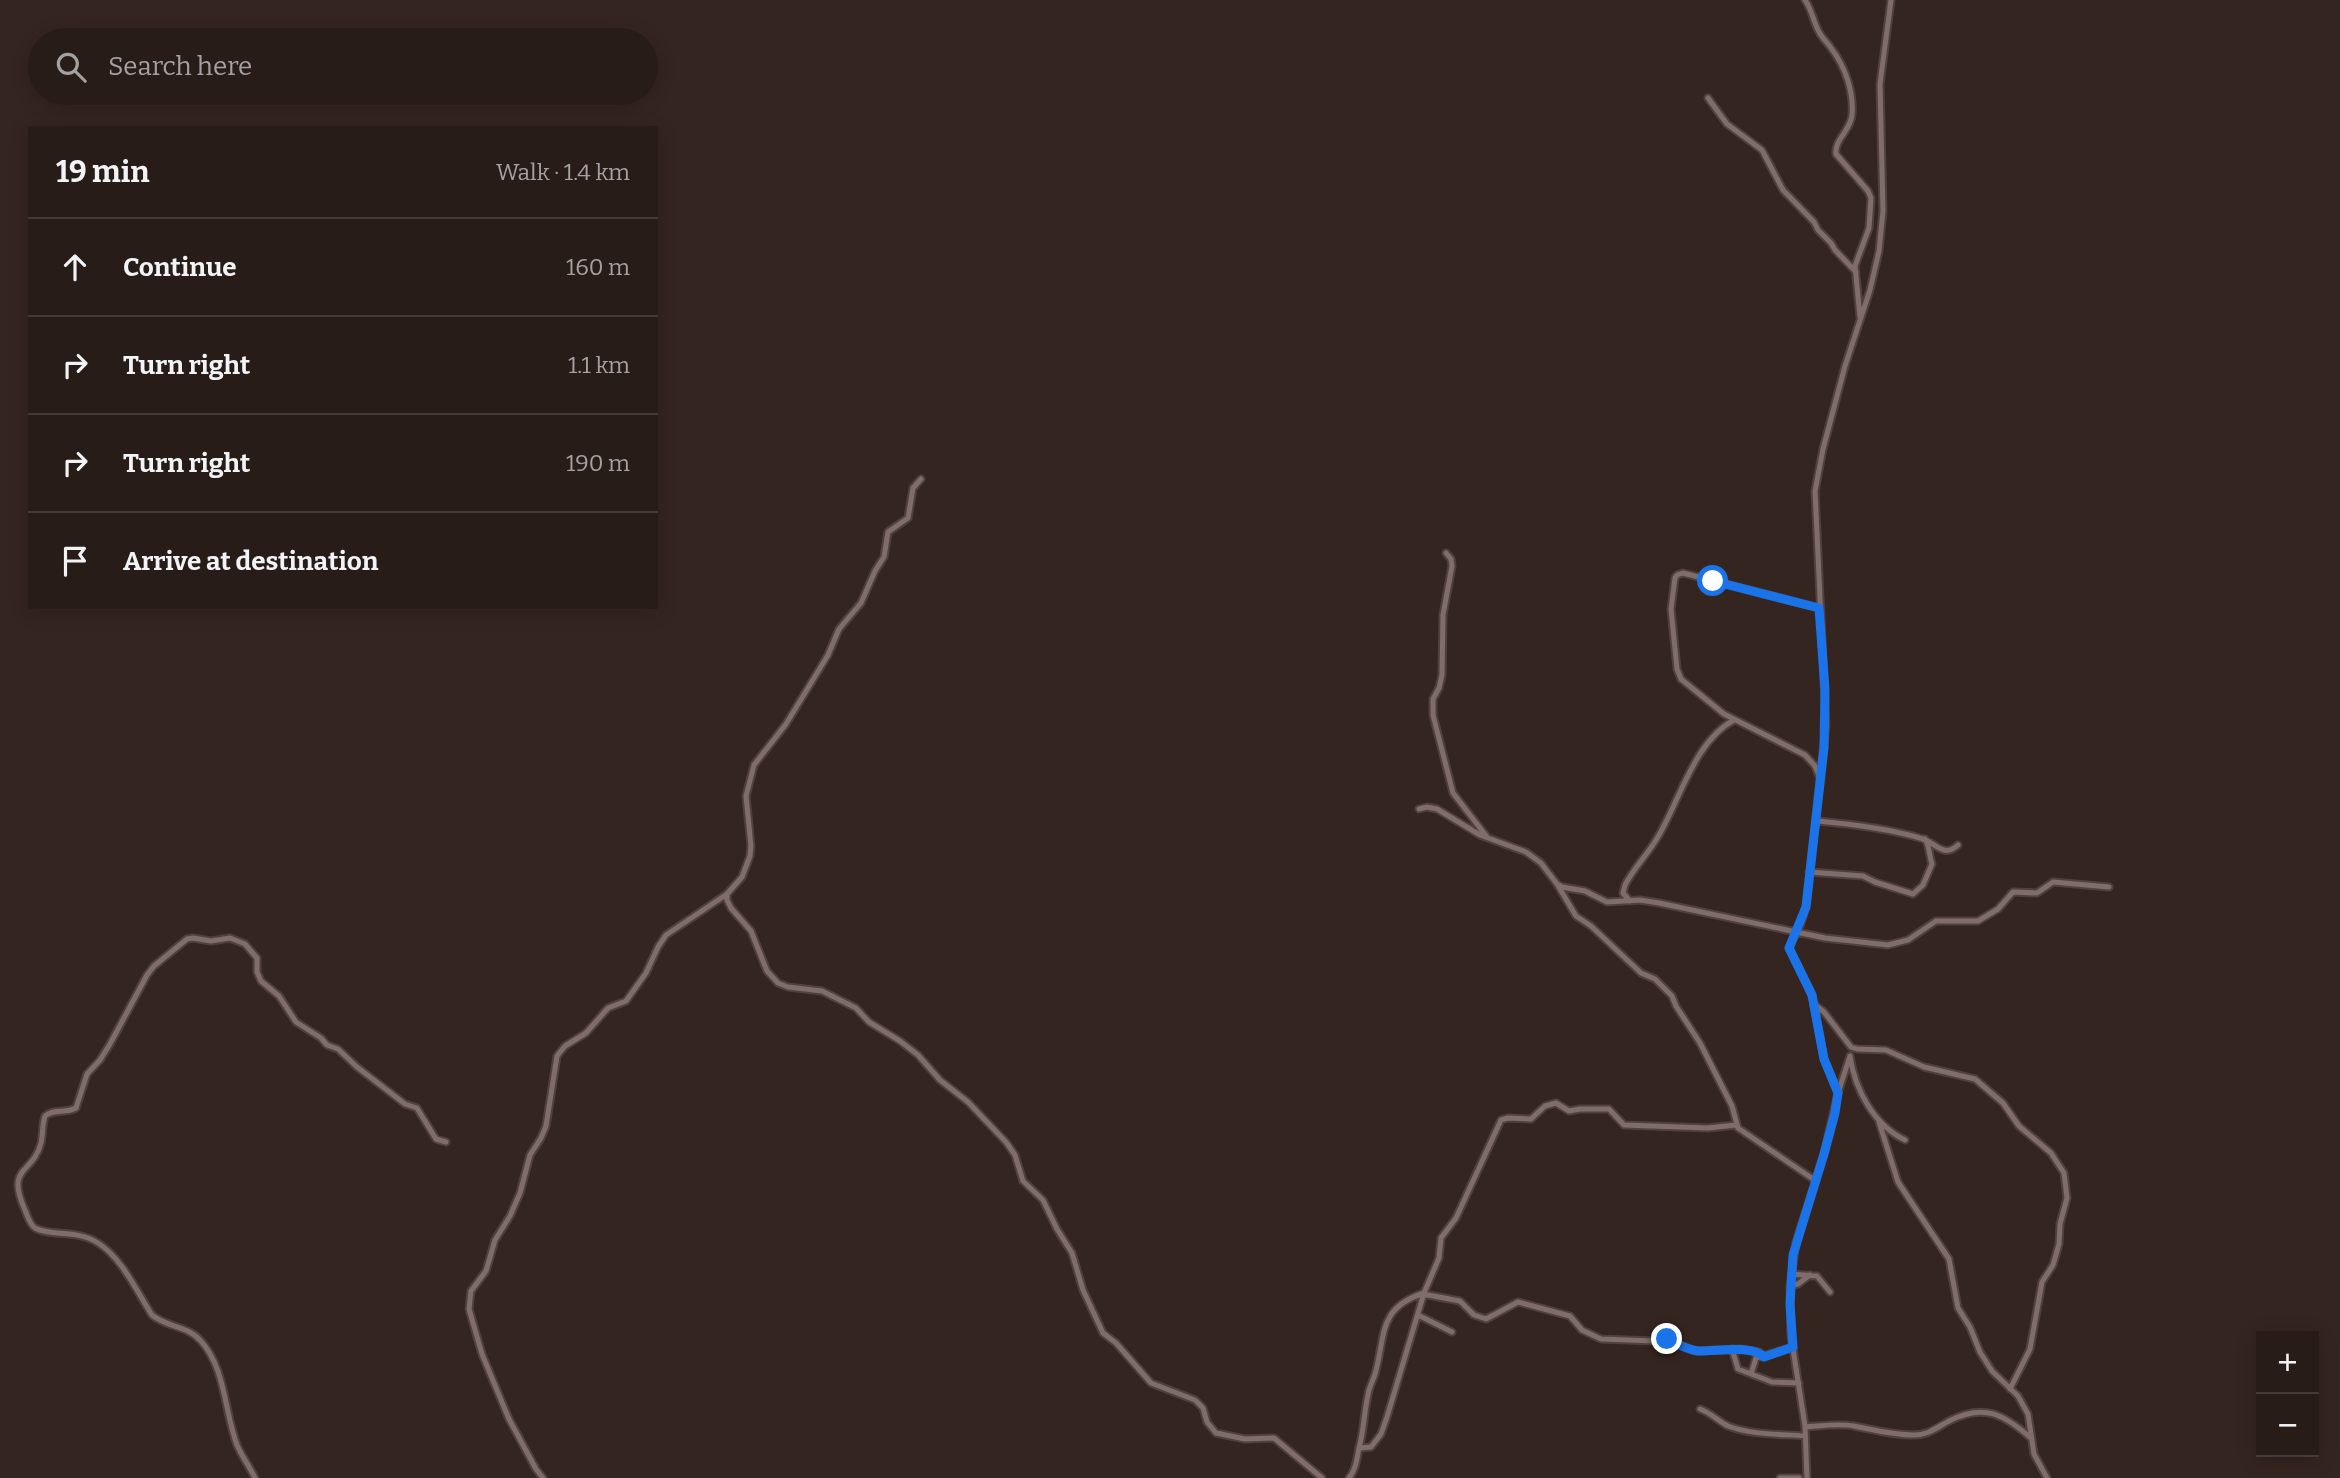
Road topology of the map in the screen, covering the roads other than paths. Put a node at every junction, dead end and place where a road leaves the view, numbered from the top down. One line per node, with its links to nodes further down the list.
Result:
1 (1805, 0): 4 (street)
2 (1891, 0): 5 (street)
3 (1708, 98): 4 (street)
4 (1856, 272): 5 (street)
5 (1860, 319): 8 (street)
6 (921, 479): 19 (street)
7 (1446, 553): 13 (street)
8 (1819, 608): 9 (street); 10 (street)
9 (1734, 720): 10 (street); 20 (street)
10 (1821, 779): 12 (street)
11 (1419, 809): 13 (street)
12 (1817, 821): 14 (street); 16 (street)
13 (1489, 839): 17 (street)
14 (1925, 839): 15 (street); 16 (street)
15 (1958, 845)
16 (1809, 872): 21 (street)
17 (1557, 884): 20 (street); 27 (street)
18 (2109, 887): 21 (street)
19 (725, 897): 50 (street); 51 (street)
20 (1630, 901): 21 (street)
21 (1796, 932): 22 (street)
22 (1814, 1004): 23 (street); 25 (street)
23 (1857, 1049): 24 (street); 43 (street)
24 (1850, 1056): 25 (street); 26 (street)
25 (1838, 1093): 30 (street)
26 (1879, 1122): 28 (street); 43 (street)
27 (1736, 1125): 30 (street); 35 (street)
28 (1905, 1140)
29 (446, 1142): 49 (street)
30 (1816, 1181): 31 (street)
31 (1791, 1274): 32 (street); 33 (street)
32 (1810, 1275): 33 (street); 34 (street)
33 (1790, 1286): 38 (street)
34 (1830, 1292)
35 (1423, 1294): 36 (street); 39 (street); 48 (street)
36 (1418, 1315): 37 (street); 48 (street)
37 (1452, 1332)
38 (1793, 1347): 40 (street); 42 (street)
39 (1732, 1349): 40 (street); 41 (street)
40 (1764, 1357): 41 (street)
41 (1751, 1374): 42 (street)
42 (1799, 1383): 45 (street)
43 (2010, 1389): 47 (street)
44 (1700, 1409): 46 (street)
45 (1805, 1427): 46 (street); 47 (street)
46 (1805, 1436): 55 (street)
47 (2032, 1439): 56 (street)
48 (1360, 1448): 52 (street)
49 (256, 1478)
50 (543, 1478)
51 (1322, 1478)
52 (1349, 1478)
53 (1780, 1478): 54 (street)
54 (1799, 1478)
55 (1807, 1478)
56 (2047, 1478)

